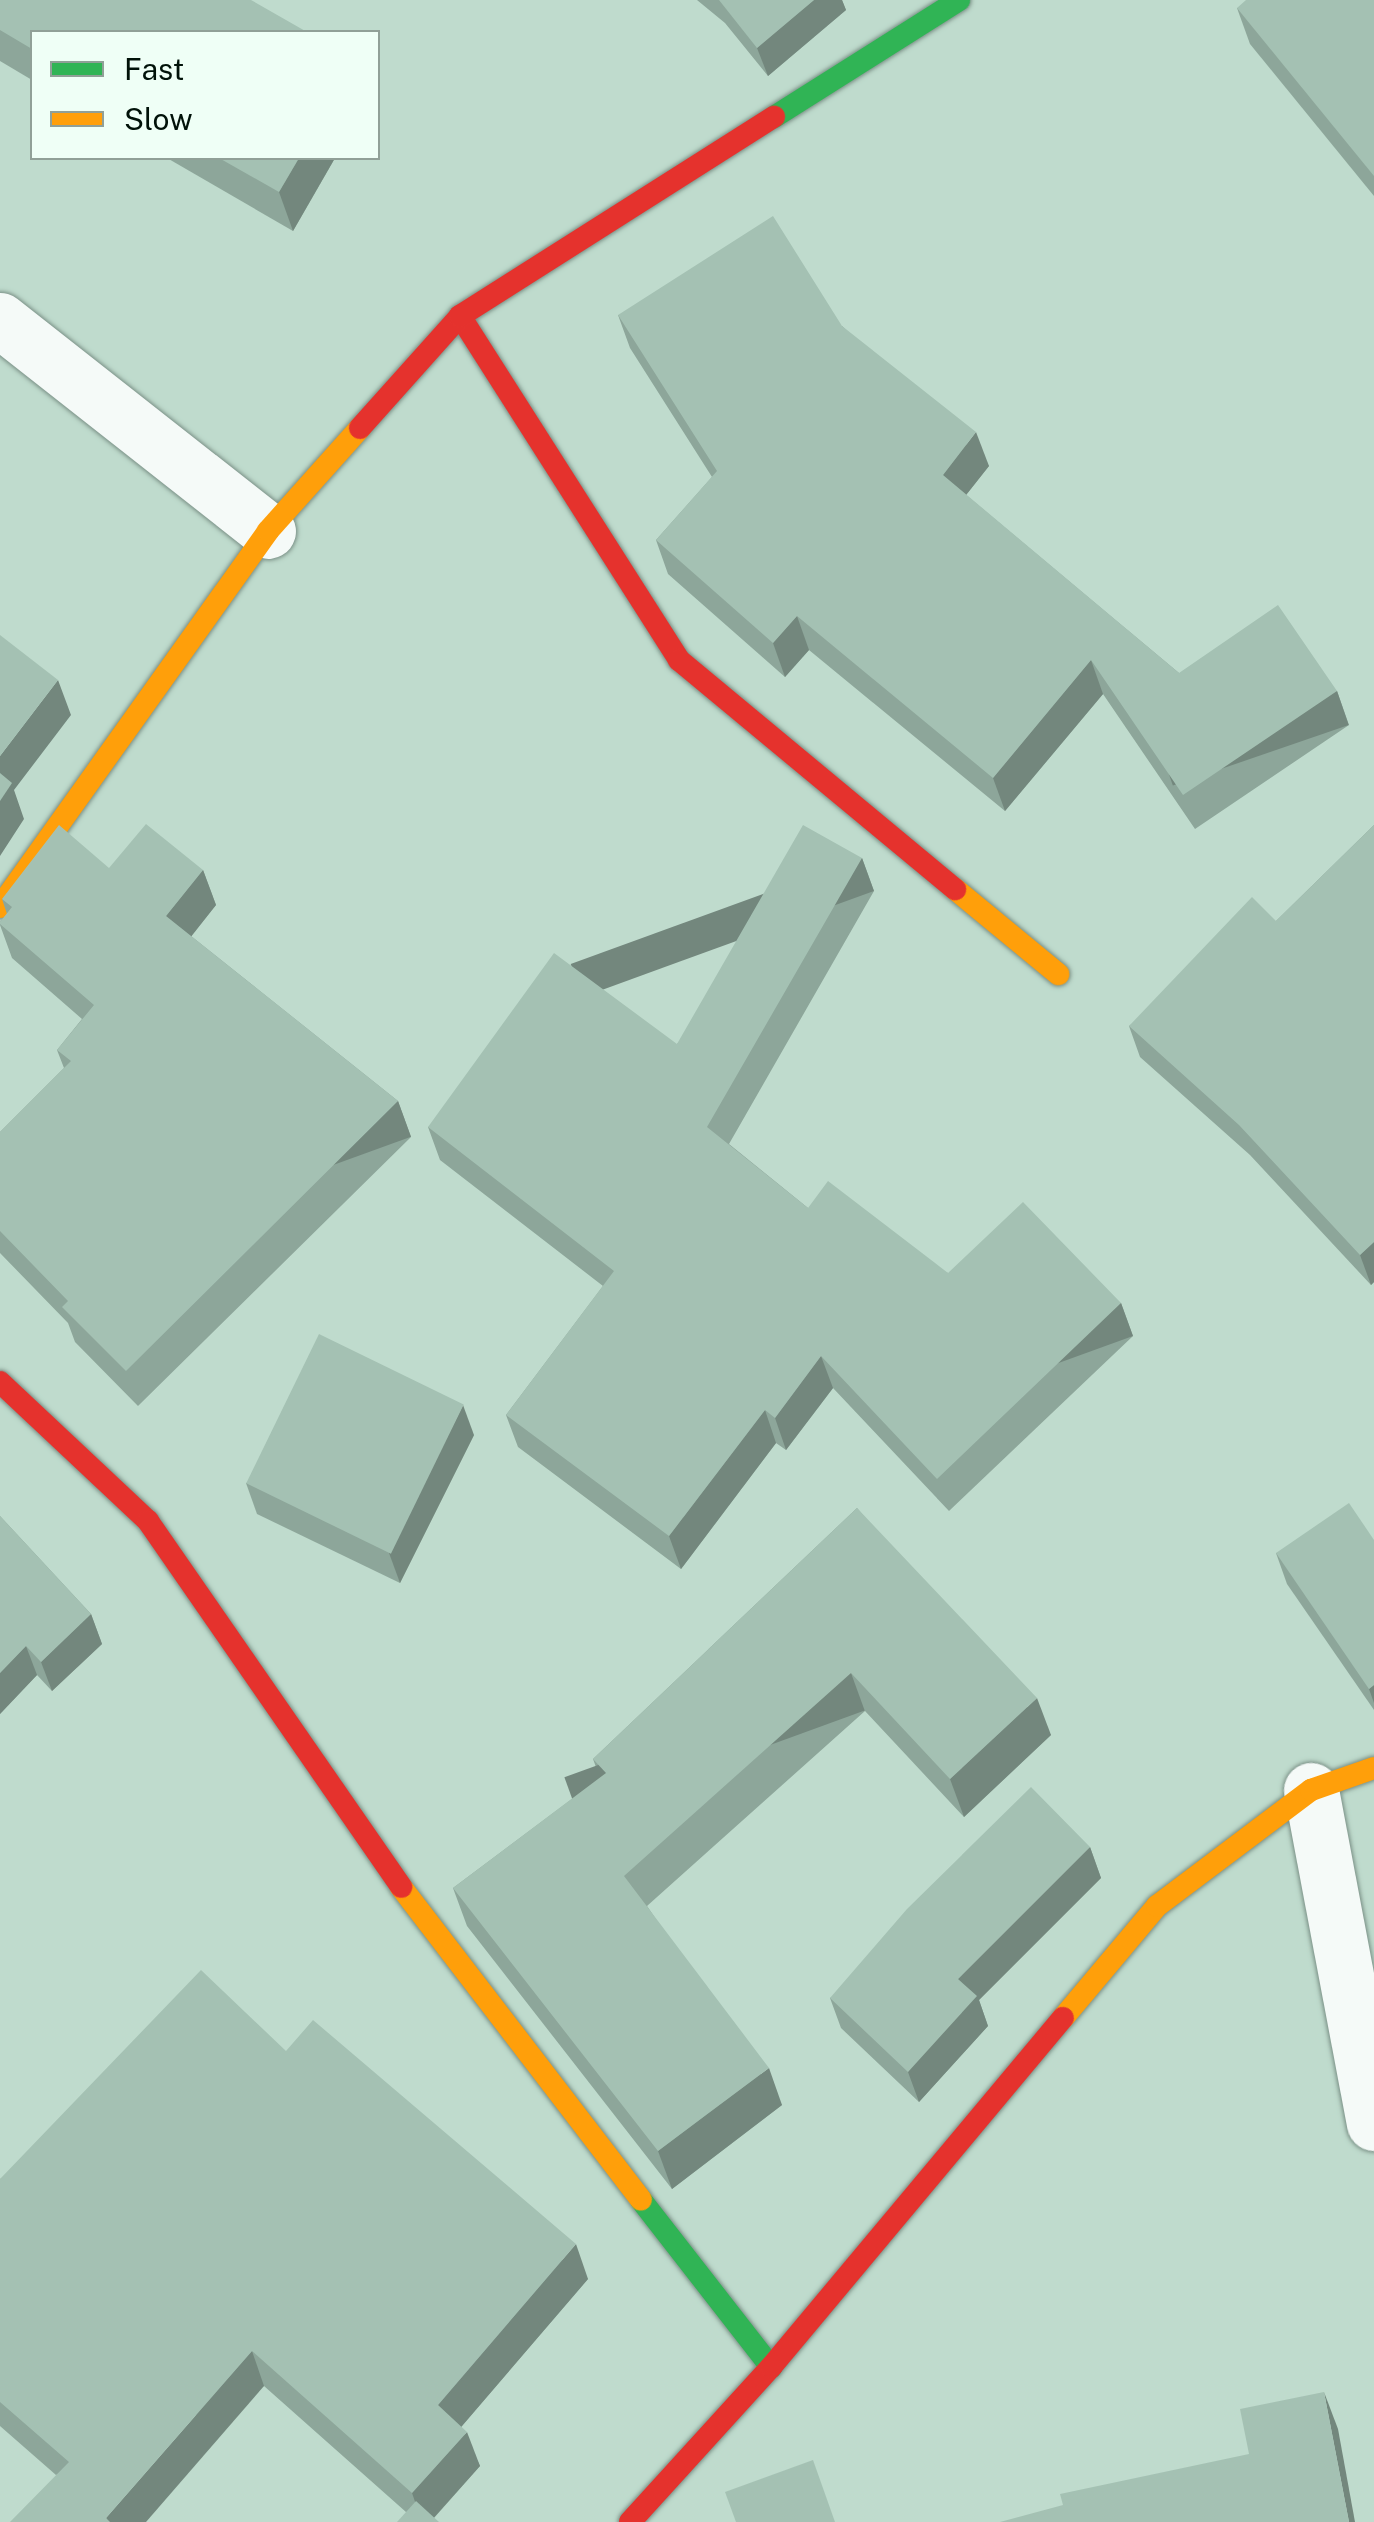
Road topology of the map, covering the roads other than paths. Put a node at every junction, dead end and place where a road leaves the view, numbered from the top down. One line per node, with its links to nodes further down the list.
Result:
1 (959, 0): 2 (street)
2 (460, 316): 4 (street); 6 (street)
3 (0, 320): 4 (street)
4 (268, 531): 5 (street)
5 (0, 906)
6 (1058, 974)
7 (0, 1382): 11 (street)
8 (1374, 1768): 9 (street)
9 (1312, 1790): 10 (street); 11 (street)
10 (1374, 2123)
11 (771, 2366): 12 (street)
12 (630, 2522)

